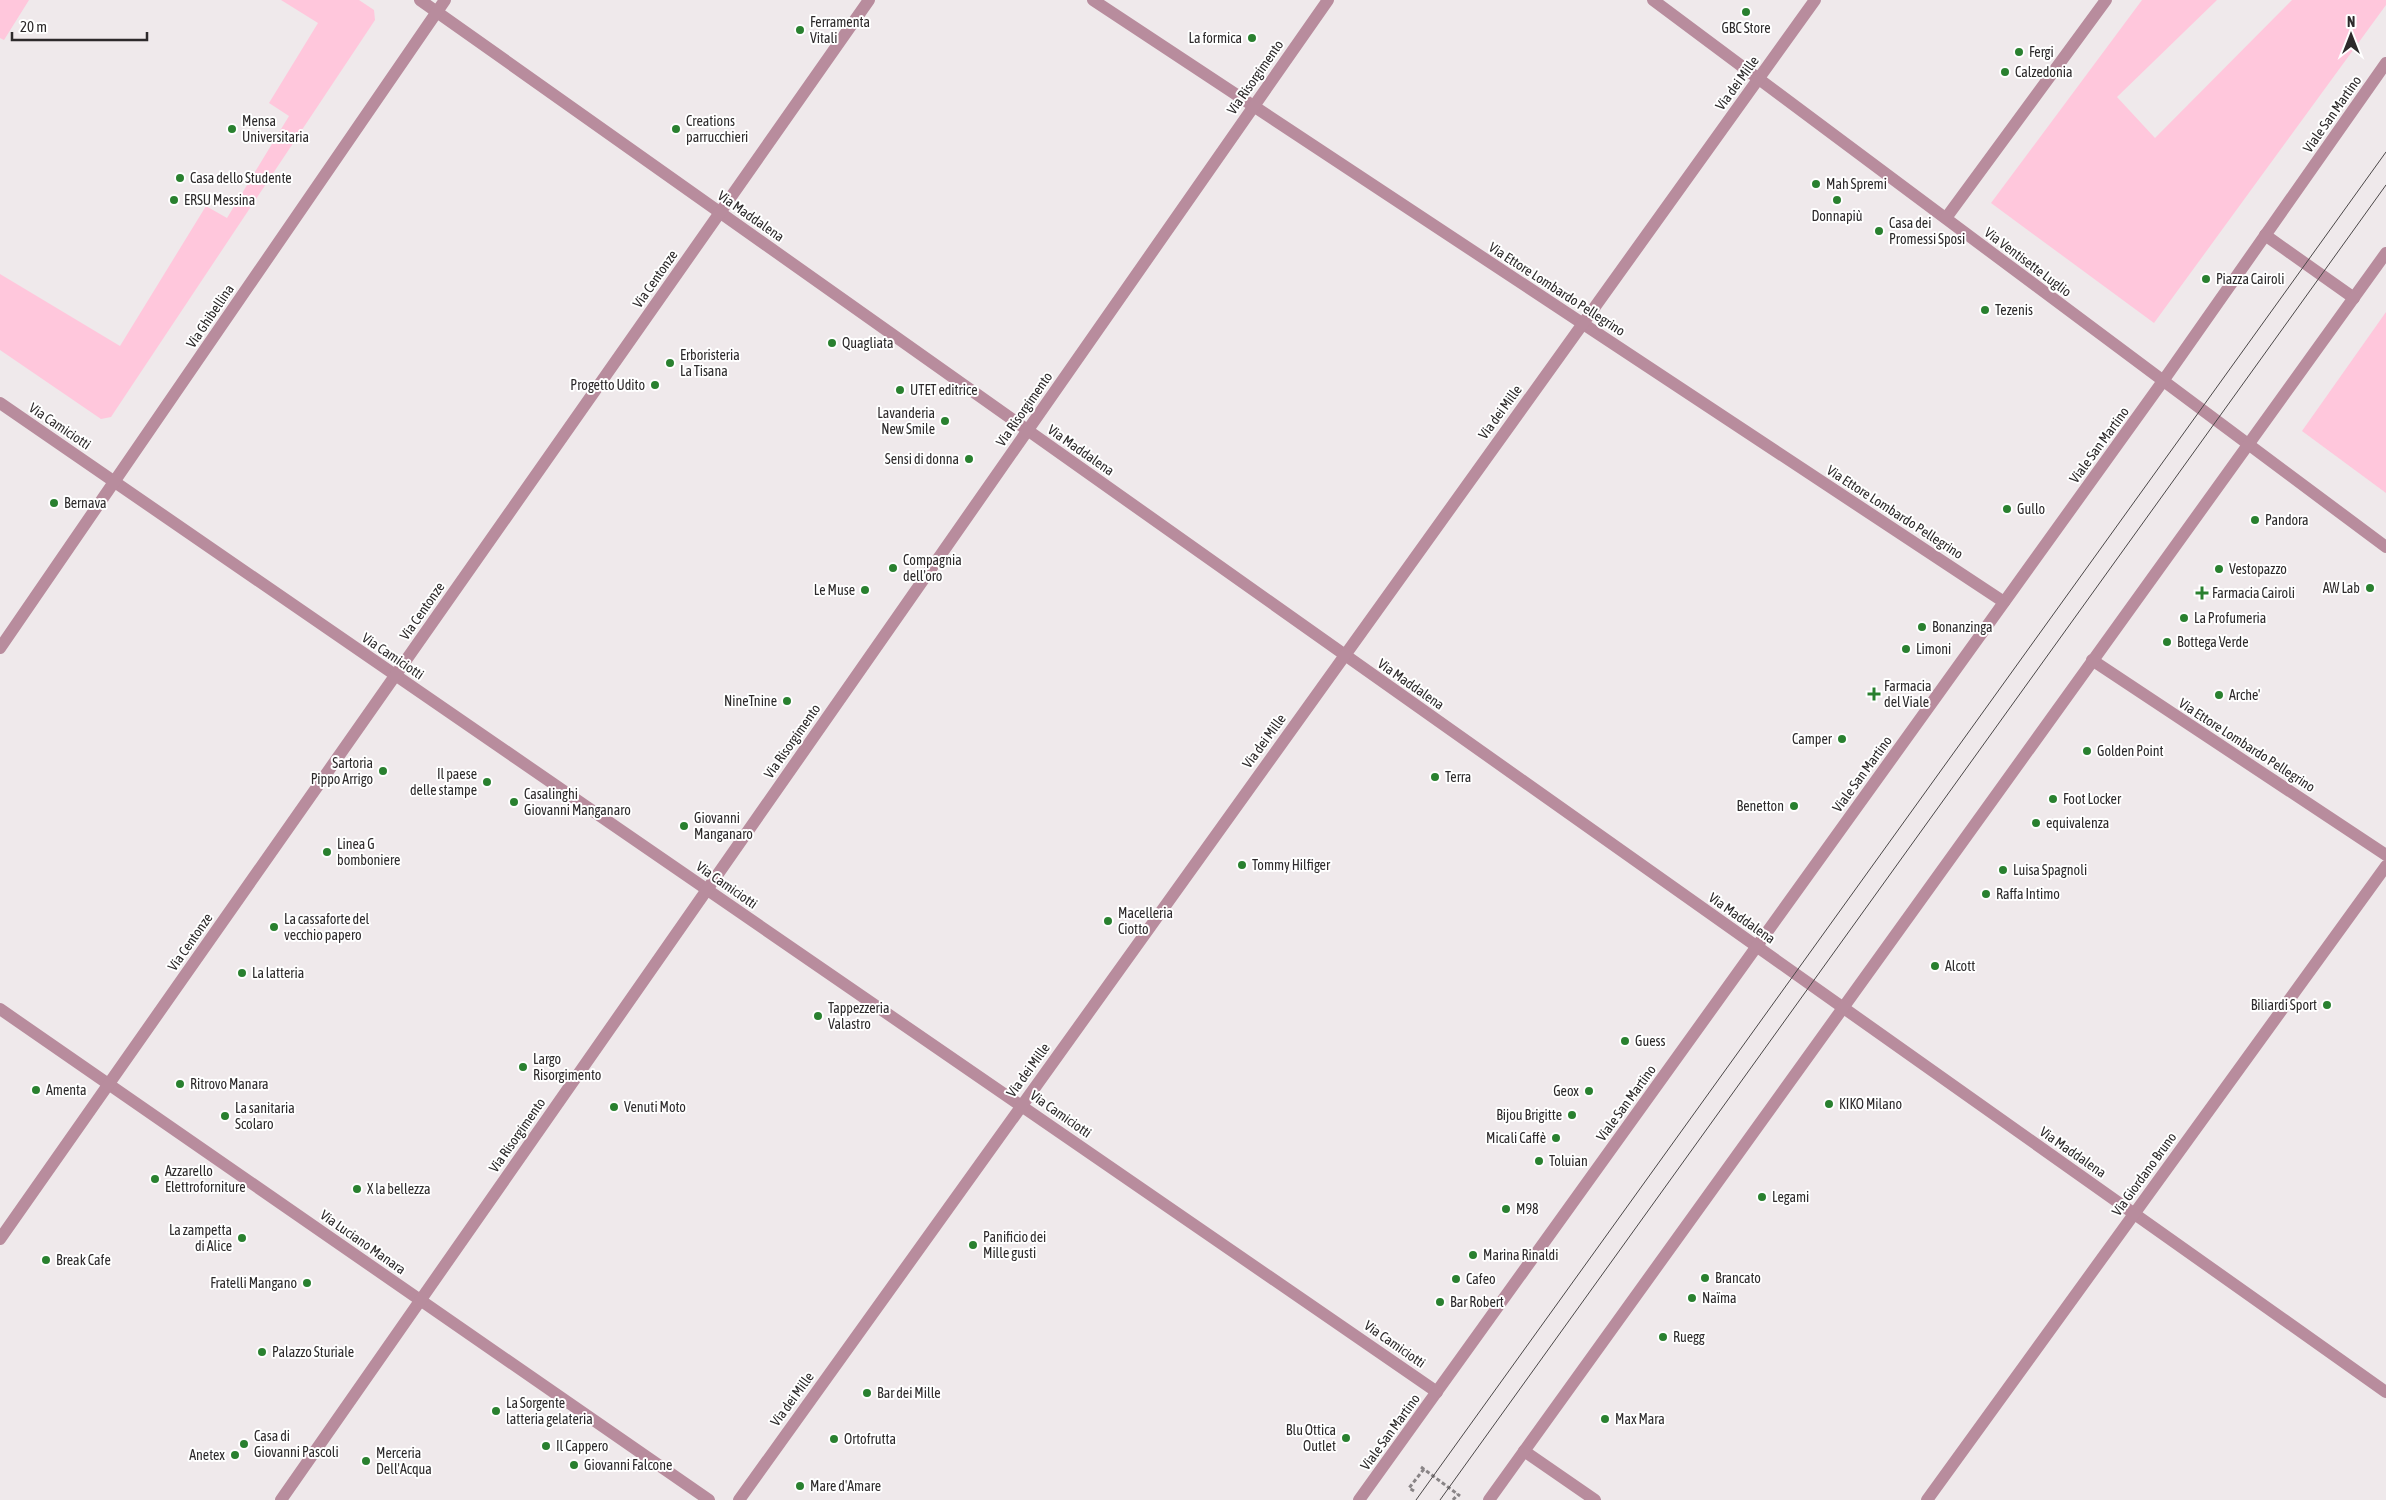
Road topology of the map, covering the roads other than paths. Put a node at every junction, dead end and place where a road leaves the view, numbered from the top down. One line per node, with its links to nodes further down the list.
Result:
1 (420, 0): 9 (street, Via Maddalena)
2 (445, 0): 9 (street, Via Ghibellina)
3 (869, 0): 14 (street, Via Centonze)
4 (1093, 0): 13 (street, Via Ettore Lombardo Pellegrino)
5 (1328, 0): 13 (street, Via Risorgimento)
6 (1653, 0): 11 (street, Via Ventisette Luglio)
7 (1815, 0): 11 (street, Via dei Mille)
8 (2106, 0): 15 (street)
9 (436, 12): 14 (street, Via Maddalena); 24 (street, Via Ghibellina)
10 (2386, 63): 12 (street, Viale San Martino)
11 (1758, 78): 15 (street, Via Ventisette Luglio); 19 (street, Via dei Mille)
12 (2382, 78): 16 (street, Viale San Martino)
13 (1254, 106): 19 (street, Via Ettore Lombardo Pellegrino); 22 (street, Via Risorgimento)
14 (720, 212): 22 (street, Via Maddalena); 30 (street, Via Centonze)
15 (1946, 218): 20 (street, Via Ventisette Luglio)
16 (2265, 235): 18 (street); 20 (street, Viale San Martino)
17 (2386, 253): 18 (street)
18 (2354, 298): 23 (street)
19 (1582, 324): 26 (street, Via Ettore Lombardo Pellegrino); 28 (street, Via dei Mille)
20 (2163, 381): 23 (street, Via Ventisette Luglio); 26 (street, Viale San Martino)
21 (0, 403): 24 (street, Via Camiciotti)
22 (1028, 430): 28 (street, Via Maddalena); 33 (street, Via Risorgimento)
23 (2248, 444): 25 (street, Via Ventisette Luglio); 29 (street)
24 (114, 482): 27 (street, Via Ghibellina); 30 (street, Via Camiciotti)
25 (2386, 547)
26 (2004, 602): 34 (street, Viale San Martino)
27 (0, 648)
28 (1344, 655): 34 (street, Via Maddalena); 38 (street, Via dei Mille)
29 (2092, 660): 31 (street, Via Ettore Lombardo Pellegrino); 35 (street)
30 (395, 675): 33 (street, Via Camiciotti); 37 (street, Via Centonze)
31 (2386, 855)
32 (2386, 866): 39 (street, Via Giordano Bruno)
33 (707, 889): 38 (street, Via Camiciotti); 41 (street, Via Risorgimento)
34 (1756, 947): 35 (street, Via Maddalena); 42 (street, Viale San Martino)
35 (1843, 1007): 39 (street, Via Maddalena); 44 (street)
36 (0, 1010): 37 (street, Via Luciano Manara)
37 (108, 1084): 40 (street, Via Centonze); 41 (street, Via Luciano Manara)
38 (1022, 1105): 42 (street, Via Camiciotti); 47 (street, Via dei Mille)
39 (2134, 1214): 43 (street, Via Maddalena); 51 (street, Via Giordano Bruno)
40 (0, 1239)
41 (420, 1300): 45 (street, Via Risorgimento); 46 (street, Via Luciano Manara)
42 (1437, 1392): 48 (street, Viale San Martino)
43 (2386, 1392)
44 (1524, 1451): 49 (street); 50 (street)
45 (281, 1500)
46 (709, 1500)
47 (739, 1500)
48 (1359, 1500)
49 (1488, 1500)
50 (1595, 1500)
51 (1927, 1500)

